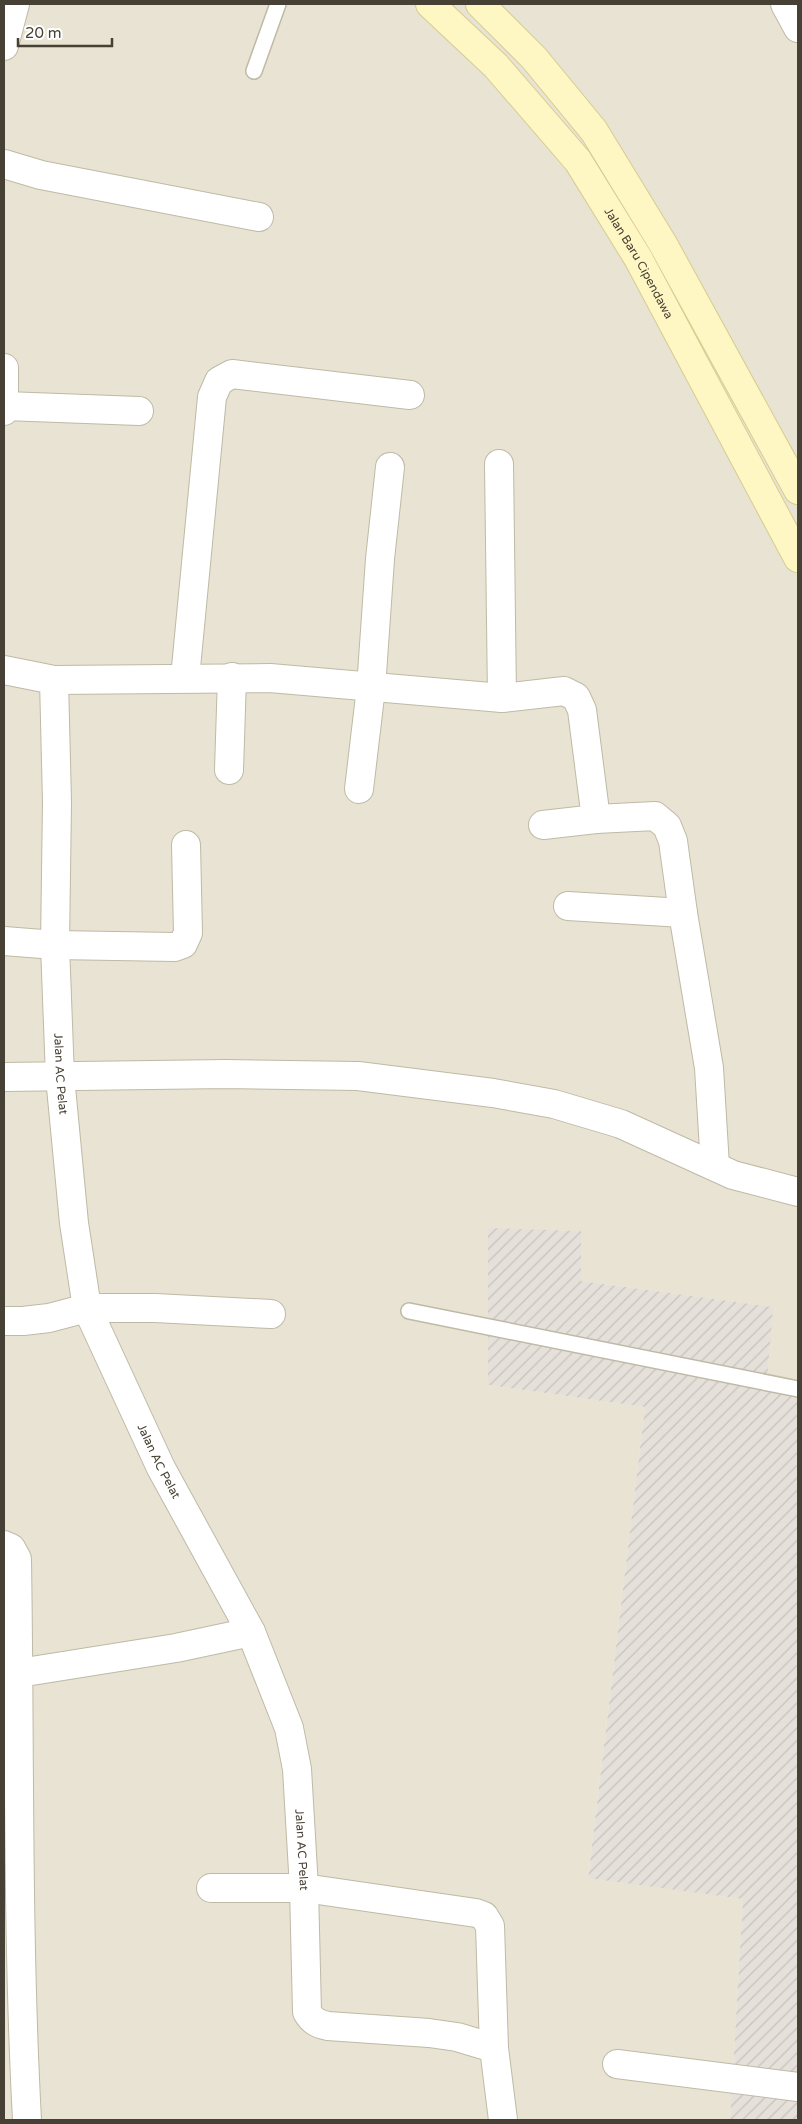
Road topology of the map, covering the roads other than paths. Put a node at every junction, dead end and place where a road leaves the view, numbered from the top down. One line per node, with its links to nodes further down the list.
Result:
1 (15, 4): 5 (street)
2 (278, 4): 6 (lane)
3 (430, 4): 10 (main road, Jalan Baru Cipendawa)
4 (480, 4): 9 (main road)
5 (4, 46)
6 (254, 71)
7 (4, 164): 8 (street)
8 (259, 217)
9 (663, 244): 10 (main road); 17 (main road)
10 (638, 258): 18 (main road, Jalan Baru Cipendawa)
11 (4, 368): 13 (street)
12 (410, 395): 21 (street)
13 (4, 409): 14 (street)
14 (139, 411)
15 (499, 464): 24 (street)
16 (390, 467): 23 (street)
17 (798, 490)
18 (798, 558)
19 (4, 670): 22 (street)
20 (232, 677): 21 (street); 23 (street); 25 (street)
21 (185, 678): 22 (street)
22 (54, 680): 33 (street, Jalan AC Pelat)
23 (371, 688): 24 (street); 26 (street)
24 (502, 698): 27 (street)
25 (229, 770)
26 (359, 789)
27 (596, 819): 28 (street); 31 (street)
28 (543, 824)
29 (186, 845): 33 (street)
30 (568, 906): 31 (street)
31 (683, 913): 36 (street)
32 (4, 941): 33 (street)
33 (55, 945): 35 (street, Jalan AC Pelat)
34 (4, 1077): 35 (street)
35 (60, 1077): 36 (street); 38 (street, Jalan AC Pelat)
36 (715, 1166): 37 (street)
37 (798, 1192)
38 (87, 1308): 40 (street); 41 (street); 44 (street, Jalan AC Pelat)
39 (409, 1311): 42 (lane)
40 (271, 1314)
41 (4, 1321)
42 (798, 1389)
43 (4, 1545): 45 (street)
44 (251, 1632): 45 (street); 48 (street, Jalan AC Pelat)
45 (19, 1673): 46 (street)
46 (11, 1885): 52 (street)
47 (211, 1888): 48 (street)
48 (304, 1888): 49 (street); 49 (street, Jalan AC Pelat)
49 (494, 2048): 53 (street)
50 (617, 2064): 51 (street)
51 (798, 2087)
52 (27, 2120)
53 (503, 2120)

